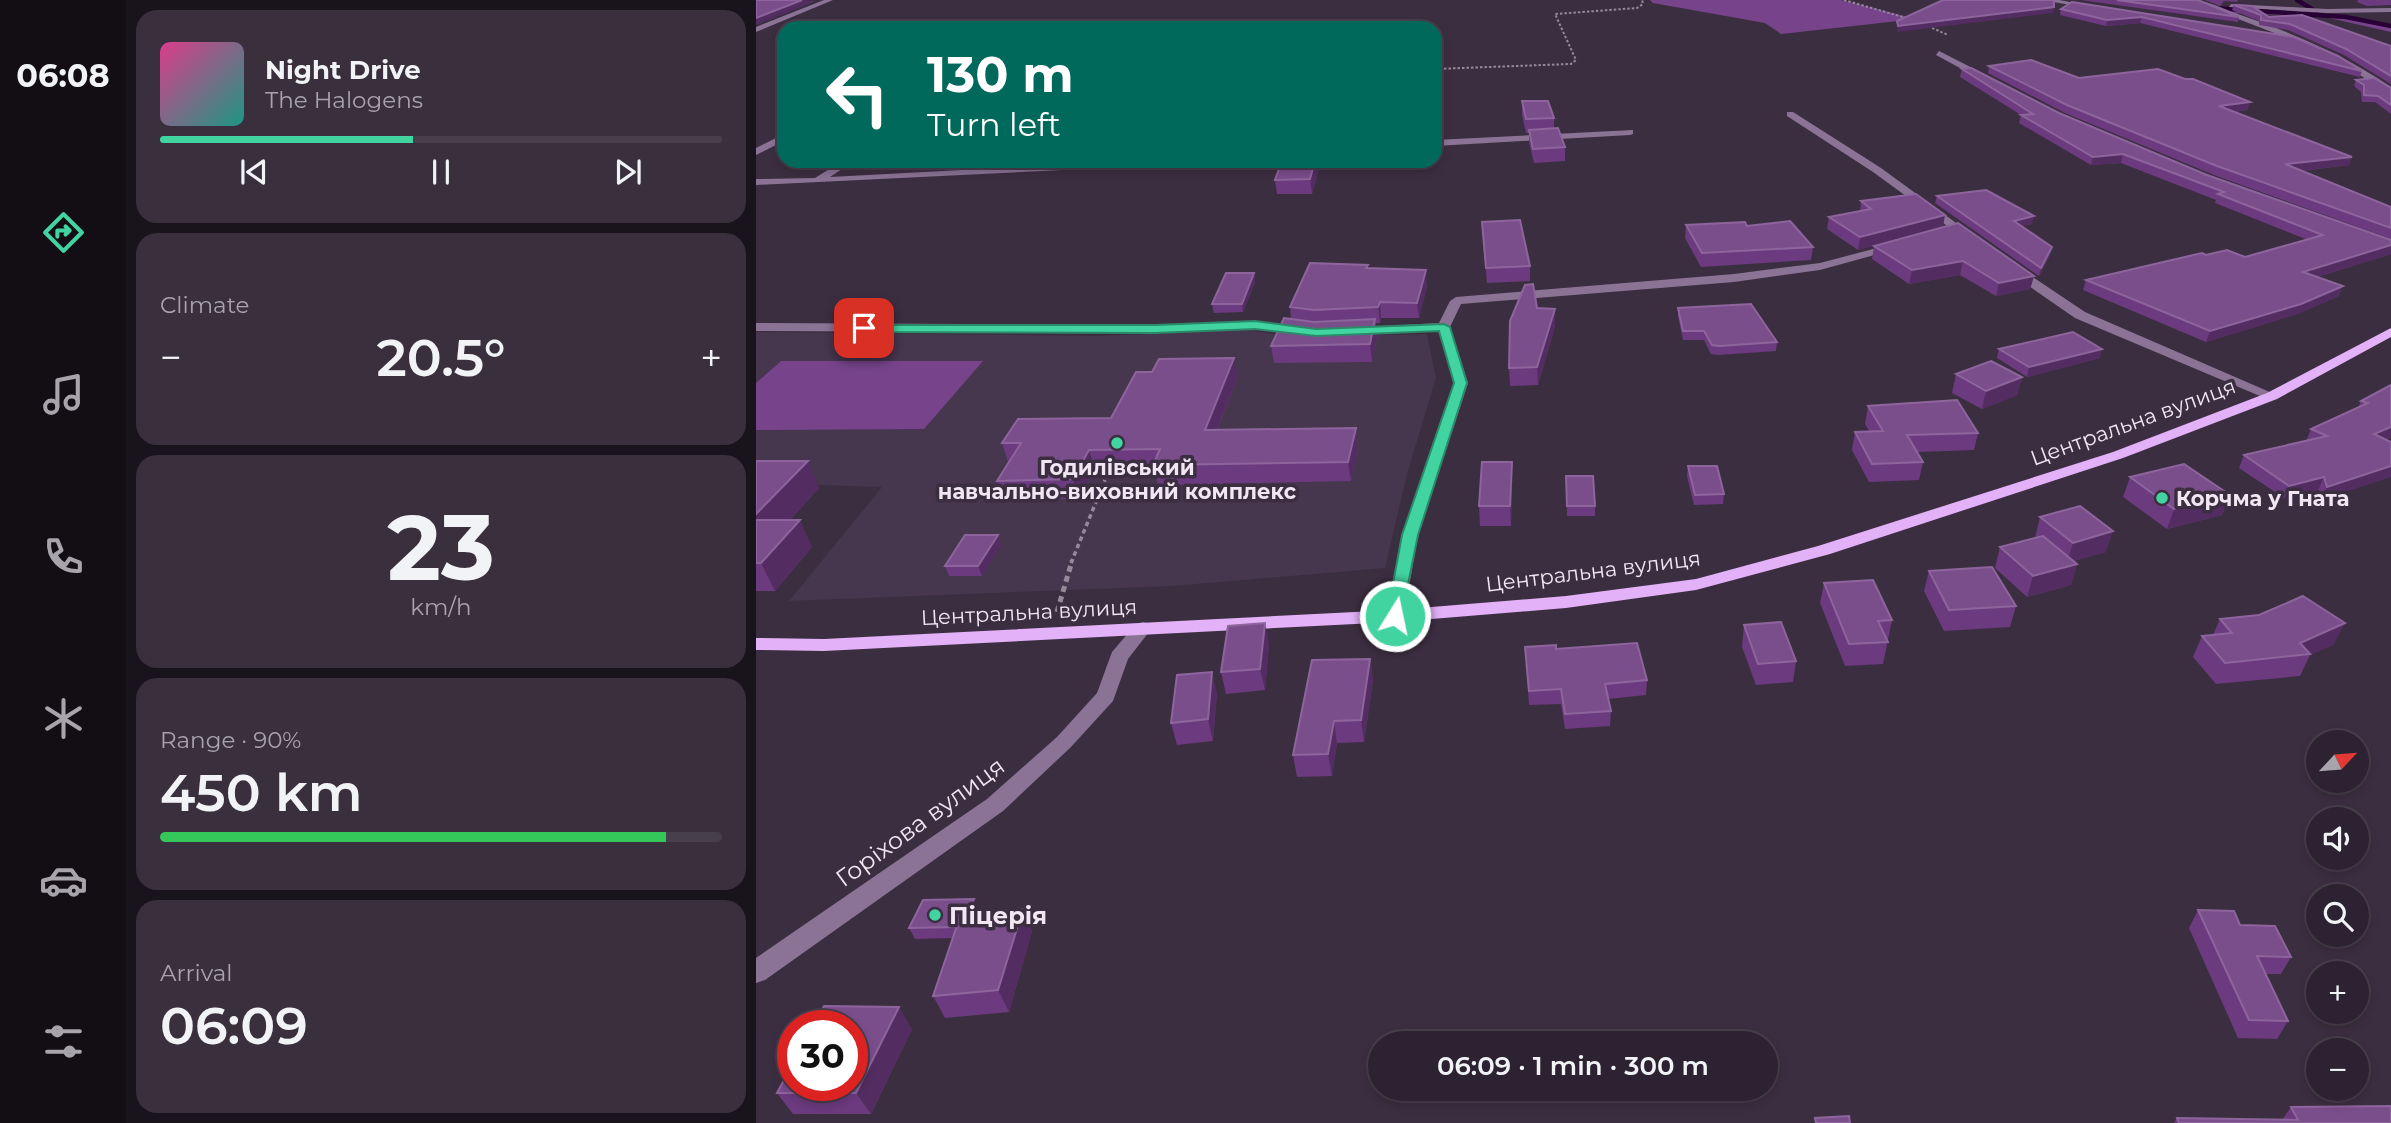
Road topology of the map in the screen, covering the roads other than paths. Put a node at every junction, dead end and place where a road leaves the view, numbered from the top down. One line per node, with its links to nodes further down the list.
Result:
1 (830, 0): 8 (street)
2 (2045, 0): 5 (street)
3 (2192, 0): 4 (street)
4 (2208, 6): 6 (street); 11 (street)
5 (2099, 8)
6 (2391, 10)
7 (777, 21): 9 (street)
8 (778, 21)
9 (756, 30)
10 (2247, 30): 11 (street)
11 (2294, 38): 14 (street)
12 (1939, 53): 13 (street)
13 (2002, 87)
14 (2391, 91)
15 (1790, 114): 26 (street)
16 (1630, 132): 18 (street)
17 (777, 141): 19 (street)
18 (1442, 143)
19 (756, 152)
20 (837, 168): 25 (street)
21 (962, 168): 23 (street)
22 (1076, 168): 23 (street)
23 (951, 176): 25 (street)
24 (756, 182): 25 (street)
25 (814, 182)
26 (1958, 229): 27 (street); 29 (street)
27 (1936, 235)
28 (1913, 242): 32 (street)
29 (1979, 245)
30 (2001, 261): 36 (street)
31 (756, 327): 35 (street)
32 (1444, 327): 33 (street); 37 (street)
33 (1342, 332)
34 (2391, 332): 36 (main road, Центральна вулиця)
35 (1316, 333)
36 (2272, 396): 37 (main road, Центральна вулиця)
37 (1395, 616): 38 (main road, Центральна вулиця)
38 (1143, 628): 39 (main road, Центральна вулиця); 40 (street, Горіхова вулиця)
39 (756, 643)
40 (756, 972)

